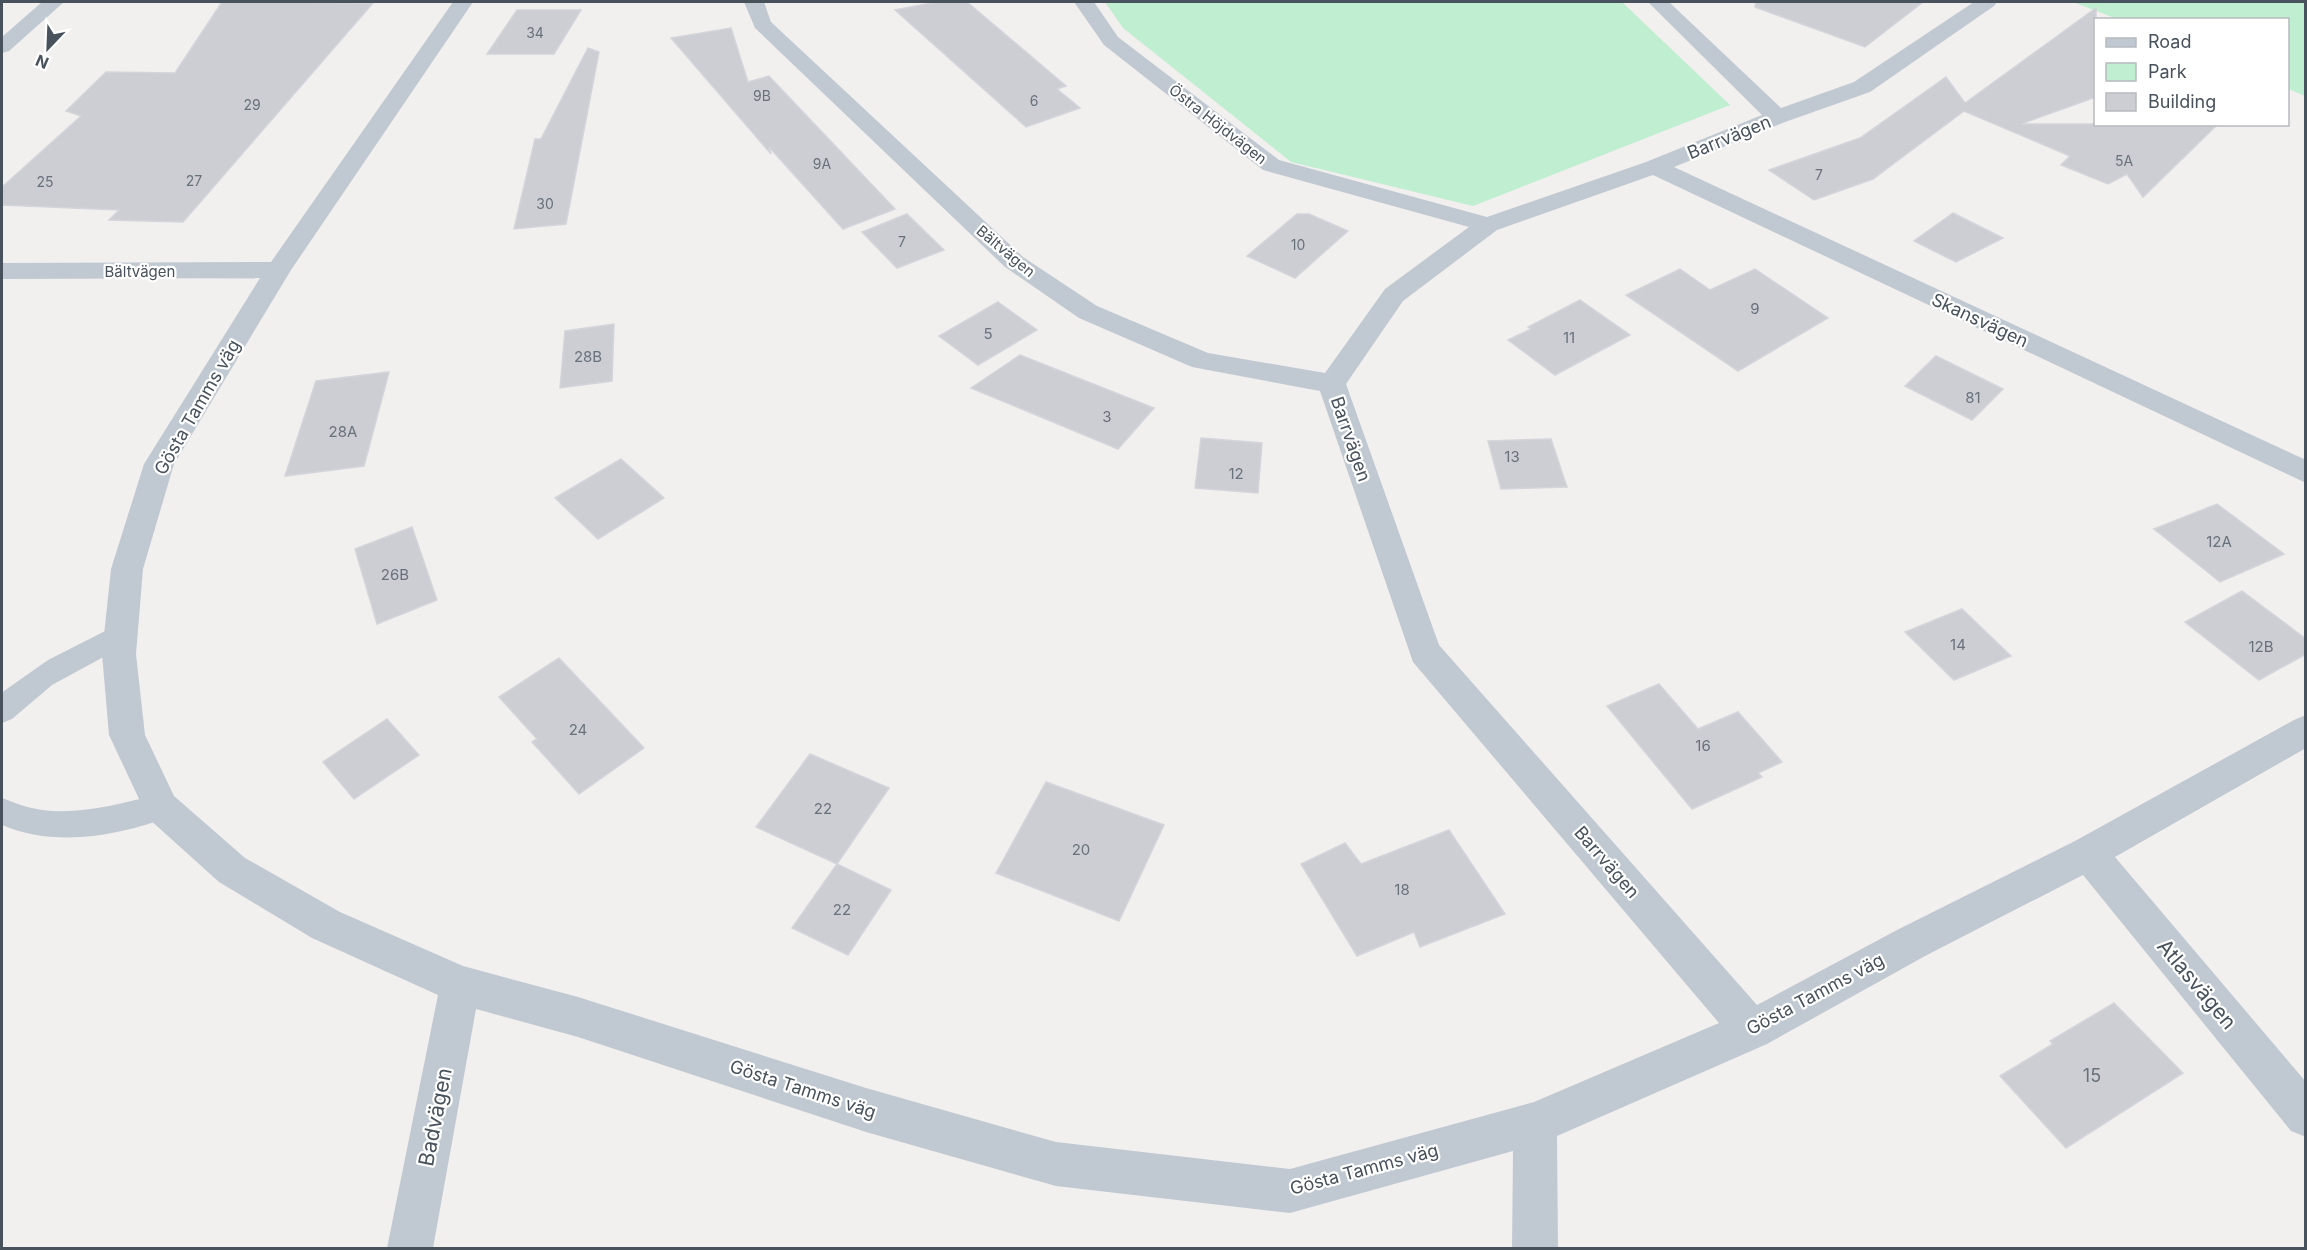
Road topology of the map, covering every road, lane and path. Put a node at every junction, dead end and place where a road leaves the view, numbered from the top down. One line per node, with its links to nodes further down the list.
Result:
1 (54, 2): 7 (street)
2 (463, 2): 11 (street, Gösta Tamms väg)
3 (754, 2): 13 (street, Bältvägen)
4 (1084, 2): 10 (street, Östra Höjdvägen)
5 (1658, 2): 8 (street)
6 (1987, 2): 8 (street, Barrvägen)
7 (2, 47)
8 (1777, 117): 9 (street, Barrvägen)
9 (1654, 166): 10 (street, Barrvägen); 14 (street, Skansvägen)
10 (1488, 225): 13 (street, Barrvägen)
11 (278, 270): 12 (street, Bältvägen); 15 (street, Gösta Tamms väg)
12 (2, 271)
13 (1332, 384): 22 (street, Barrvägen)
14 (2306, 473)
15 (121, 634): 16 (lane); 18 (street, Gösta Tamms väg)
16 (2, 711)
17 (2306, 730): 20 (street, Gösta Tamms väg)
18 (161, 807): 19 (lane); 21 (street, Gösta Tamms väg)
19 (2, 811)
20 (2088, 853): 22 (street, Gösta Tamms väg); 23 (street, Atlasvägen)
21 (460, 985): 24 (street, Gösta Tamms väg); 25 (street, Badvägen)
22 (1752, 1030): 24 (street, Gösta Tamms väg)
23 (2306, 1116)
24 (1535, 1123): 26 (street)
25 (410, 1248)
26 (1535, 1248)

